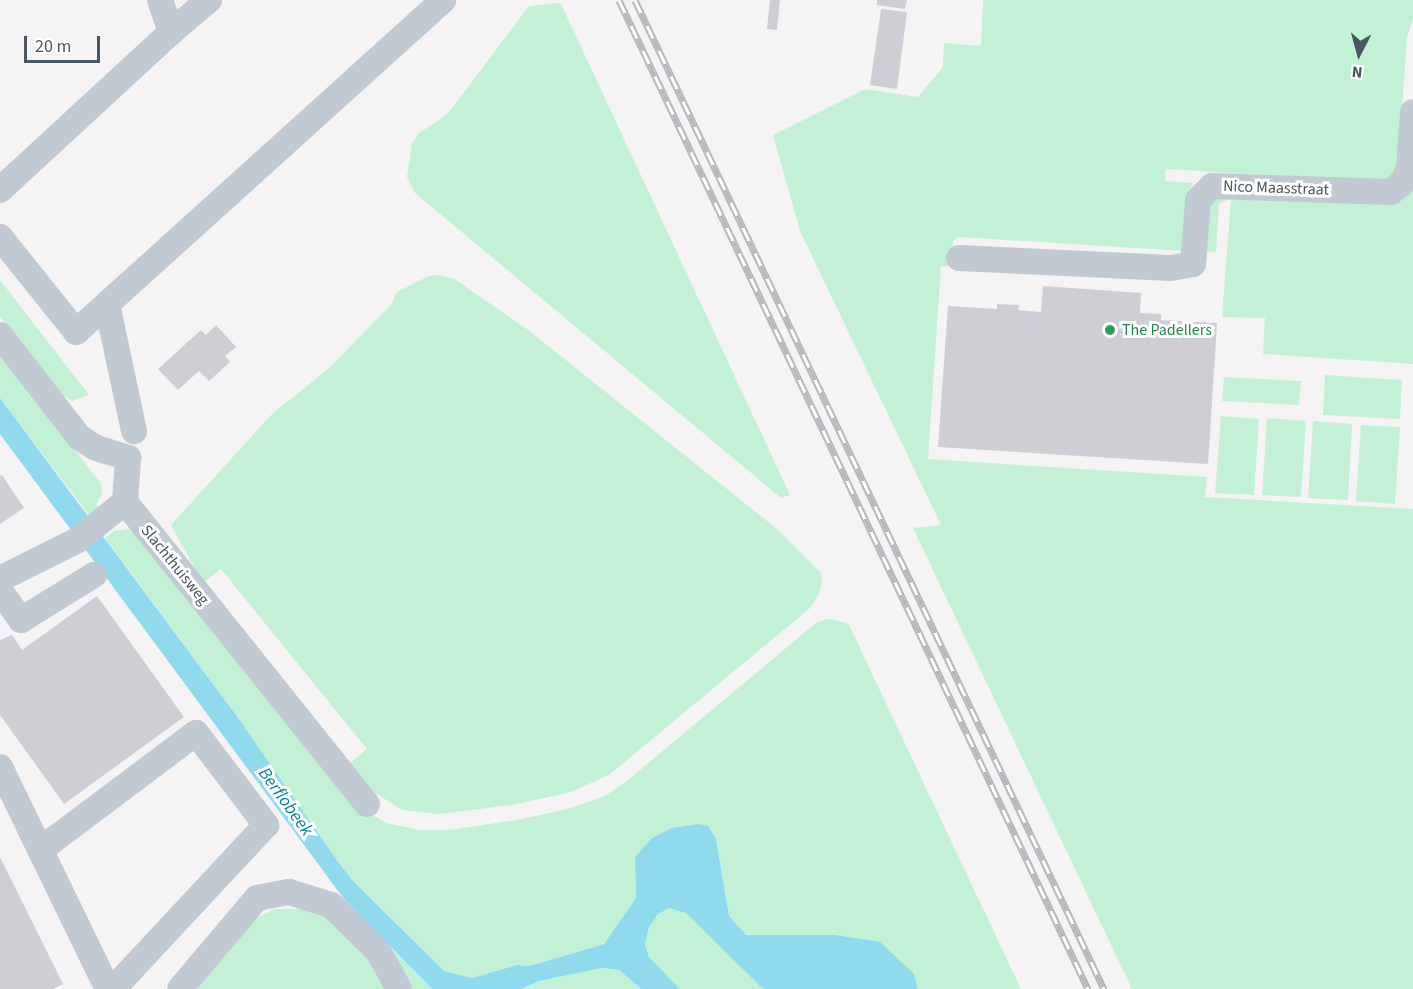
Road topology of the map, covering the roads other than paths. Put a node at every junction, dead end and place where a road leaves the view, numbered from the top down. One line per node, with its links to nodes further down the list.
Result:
1 (160, 0): 4 (street)
2 (209, 0): 4 (street)
3 (443, 0): 9 (street)
4 (171, 32): 6 (street)
5 (1413, 112): 8 (street, Nico Maasstraat)
6 (0, 190)
7 (0, 237): 9 (street)
8 (959, 258)
9 (107, 304): 11 (street)
10 (0, 335): 12 (street)
11 (134, 431)
12 (125, 502): 14 (street); 17 (street, Slachthuisweg)
13 (94, 575): 15 (street)
14 (0, 579)
15 (0, 591)
16 (0, 768): 18 (street)
17 (367, 804)
18 (40, 850): 19 (street); 20 (street)
19 (108, 989)
20 (113, 989)
21 (180, 989): 22 (street)
22 (399, 989)

